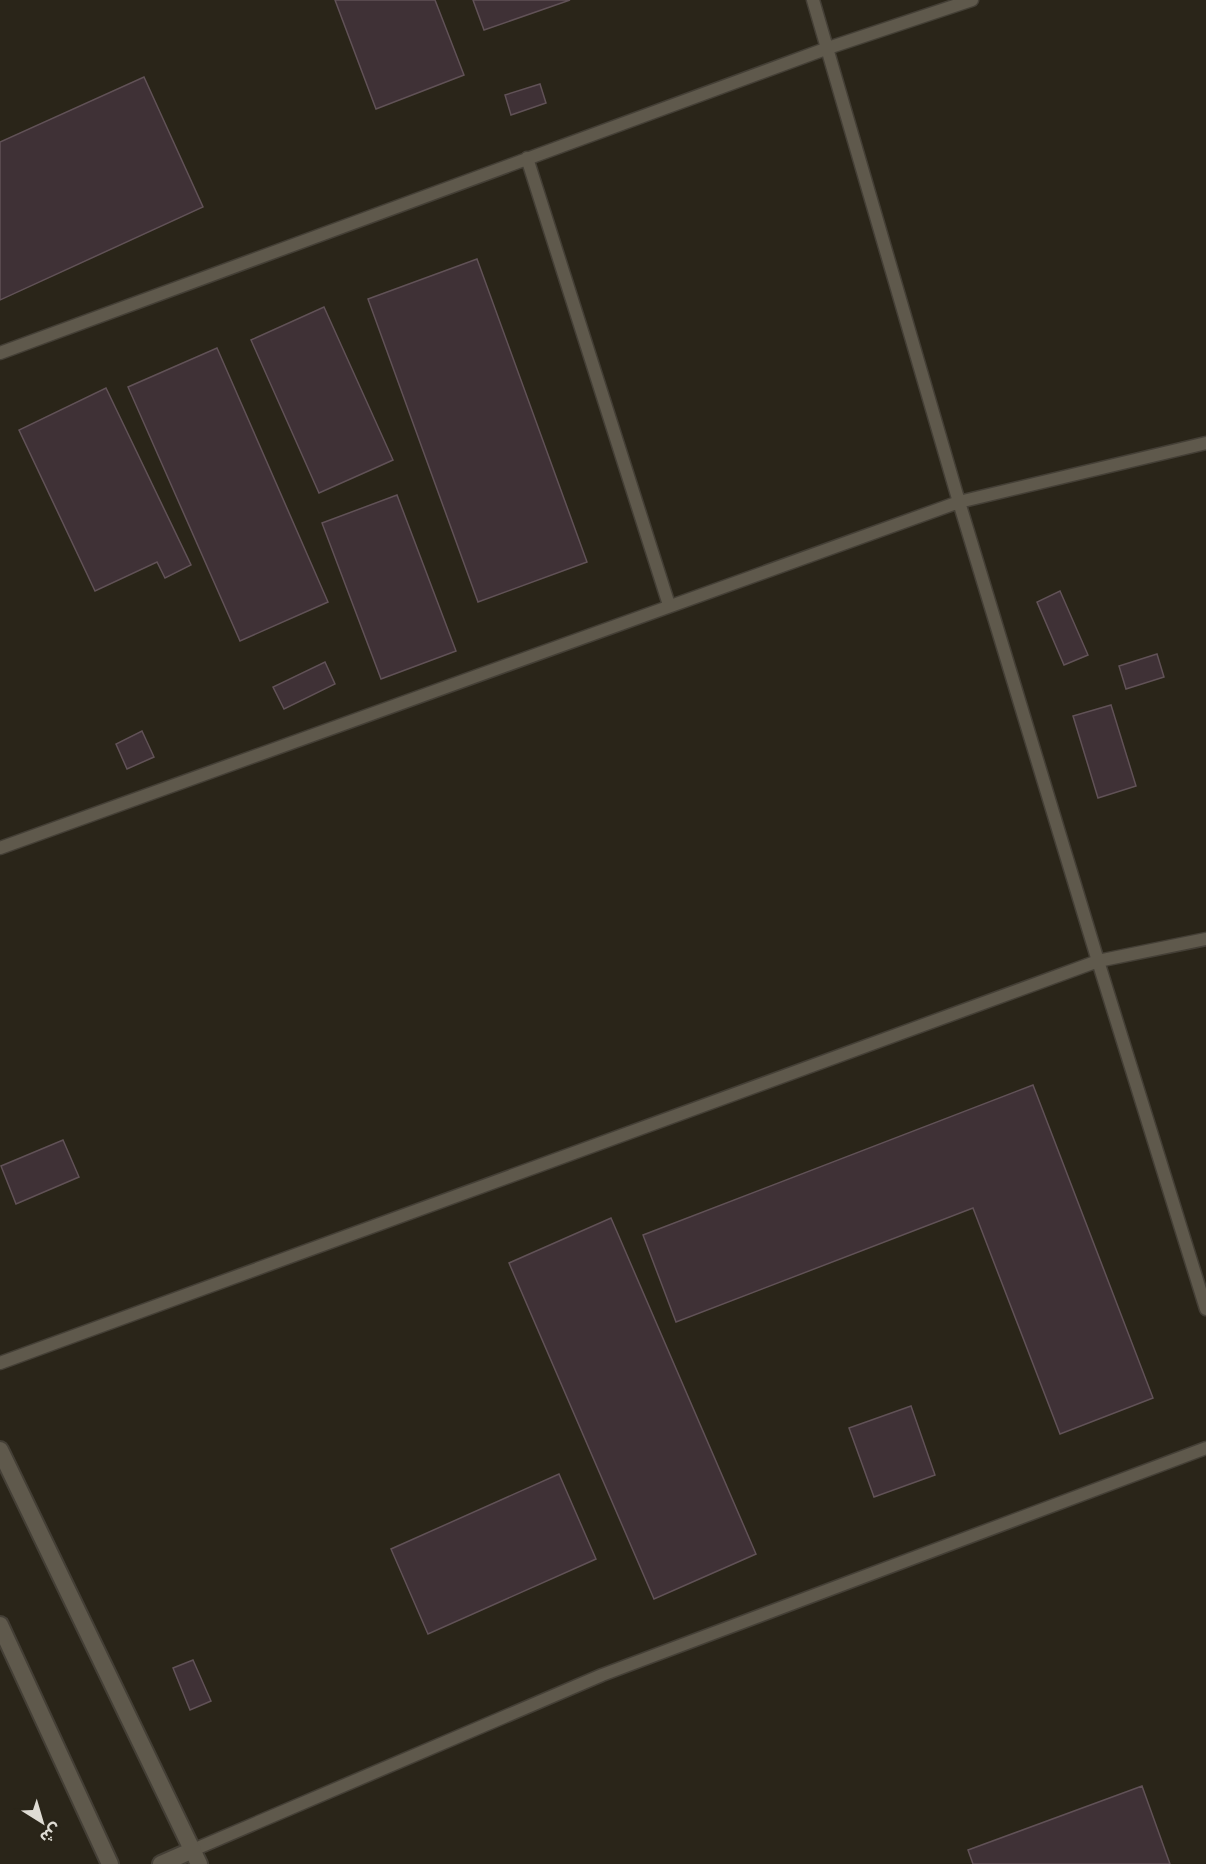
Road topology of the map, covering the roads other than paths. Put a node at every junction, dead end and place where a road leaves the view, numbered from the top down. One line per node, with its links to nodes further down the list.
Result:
1 (813, 0): 3 (lane)
2 (972, 0): 3 (lane)
3 (828, 48): 4 (lane); 7 (lane)
4 (527, 158): 5 (lane); 8 (lane)
5 (0, 353)
6 (1206, 443): 7 (lane)
7 (959, 502): 8 (lane); 11 (lane)
8 (669, 605): 9 (lane)
9 (0, 848)
10 (1206, 939): 11 (lane)
11 (1098, 961): 12 (lane); 13 (lane)
12 (1206, 1309)
13 (0, 1364)
14 (1206, 1448): 17 (lane)
15 (0, 1450): 17 (street)
16 (0, 1625): 18 (street)
17 (196, 1857): 19 (street)
18 (110, 1864)
19 (160, 1864)

